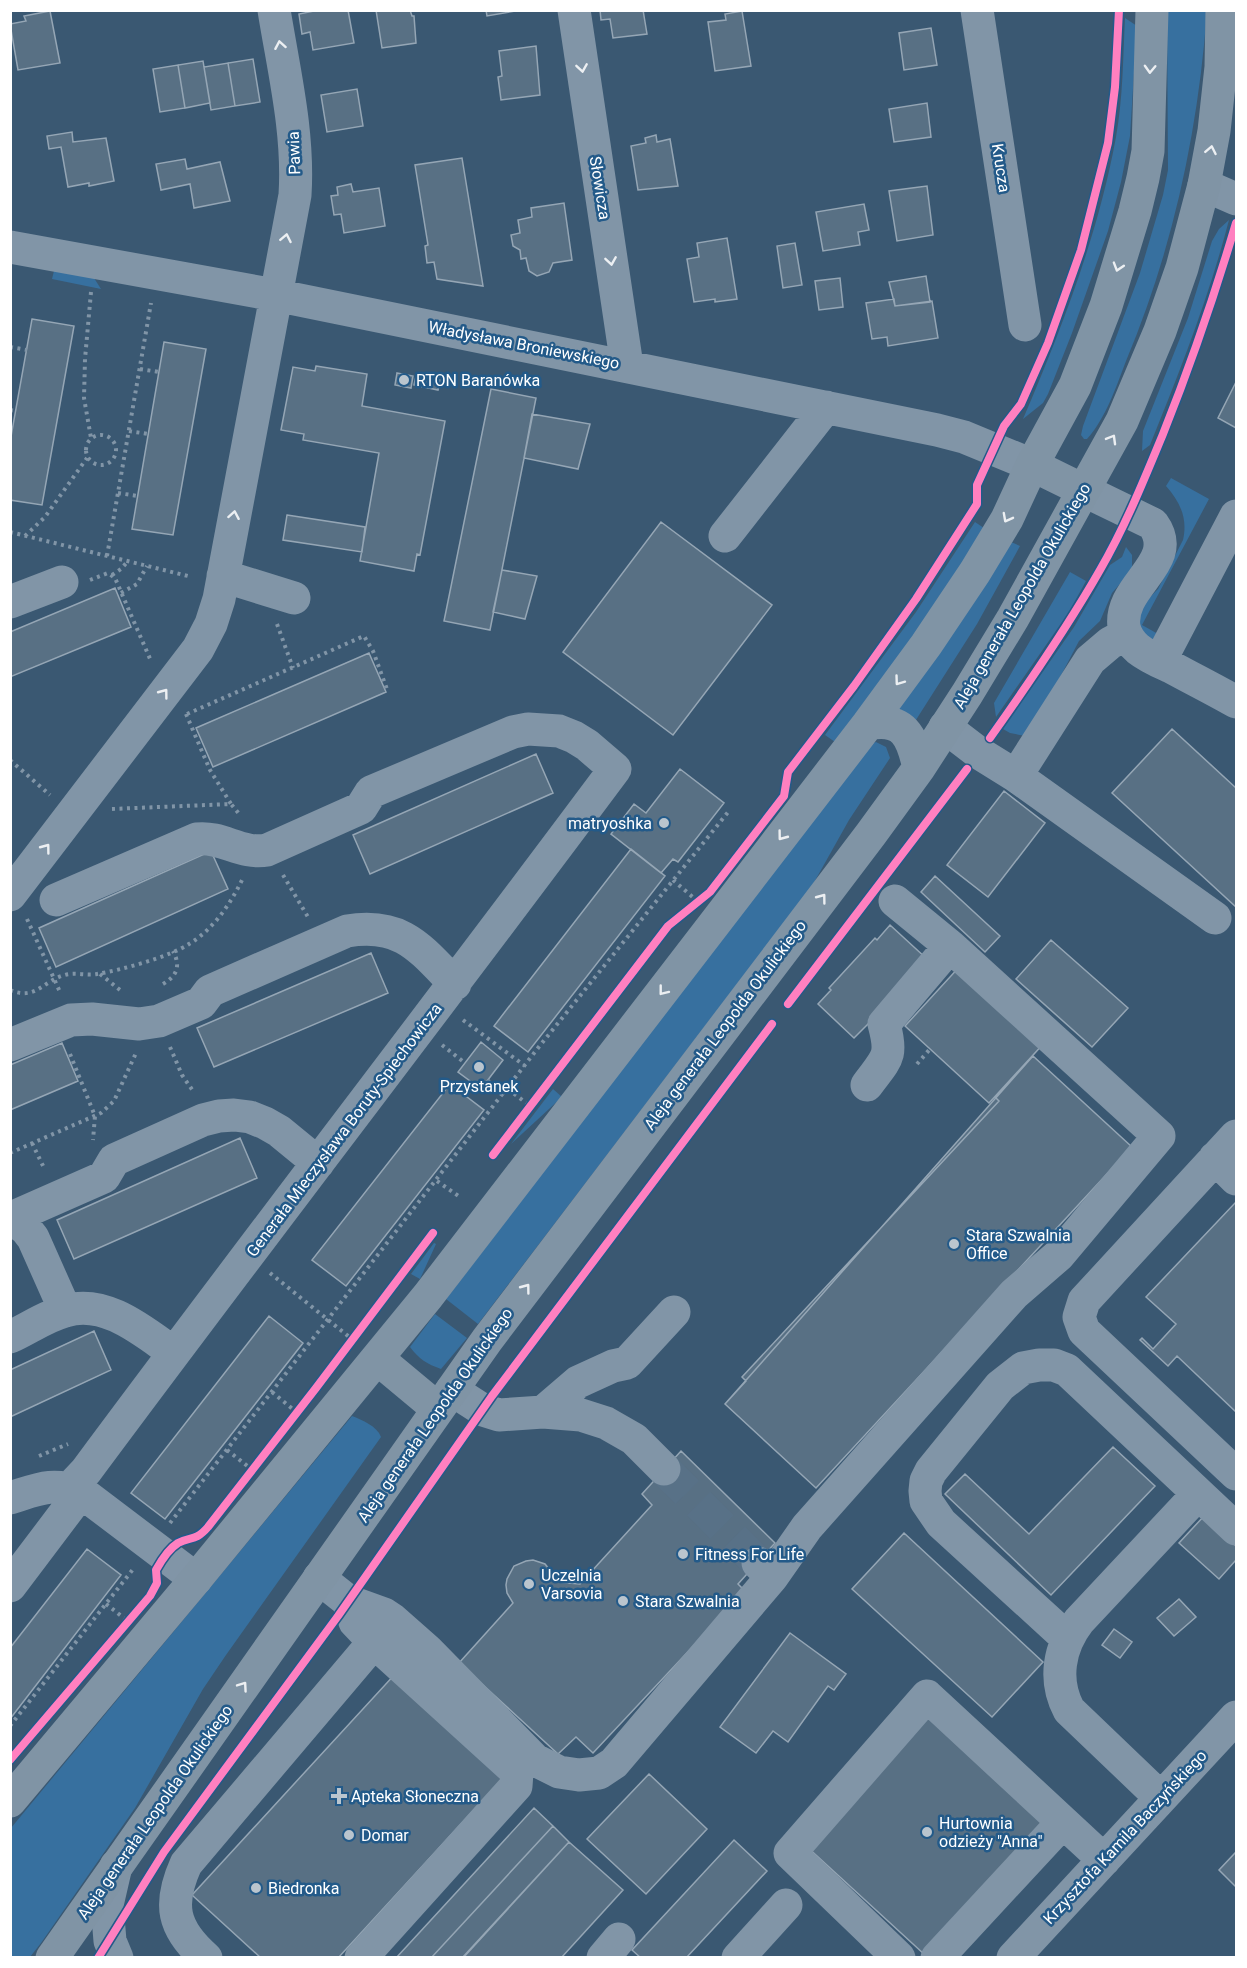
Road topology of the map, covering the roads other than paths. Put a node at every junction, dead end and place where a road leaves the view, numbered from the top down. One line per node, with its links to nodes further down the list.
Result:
1 (274, 10): 10 (street, Pawia, one-way to 1)
2 (574, 10): 12 (street, Słowicza, one-way to 12)
3 (977, 10): 11 (street, Krucza)
4 (1152, 10): 14 (main road, one-way to 14)
5 (1222, 10): 6 (main road, Aleja generała Leopolda Okulickiego)
6 (1229, 53): 7 (main road, Aleja generała Leopolda Okulickiego, one-way to 6)
7 (1204, 185): 8 (street); 15 (main road, Aleja generała Leopolda Okulickiego, one-way to 7)
8 (1236, 200)
9 (10, 248): 10 (street, Władysława Broniewskiego)
10 (275, 295): 12 (street, Władysława Broniewskiego); 19 (street, one-way to 10)
11 (1025, 325)
12 (627, 366): 13 (street, Władysława Broniewskiego)
13 (826, 407): 14 (street, Władysława Broniewskiego); 17 (street)
14 (1032, 465): 15 (main road); 25 (main road, one-way to 25)
15 (1083, 489): 22 (street); 26 (main road, Aleja generała Leopolda Okulickiego)
16 (1236, 516): 23 (street)
17 (725, 536)
18 (62, 582): 21 (street)
19 (222, 582): 20 (street); 29 (street, one-way to 19)
20 (294, 598)
21 (10, 602)
22 (1125, 635): 23 (street); 28 (street)
23 (1160, 661): 24 (street)
24 (1236, 702)
25 (868, 723): 27 (main road); 43 (main road, one-way to 43)
26 (945, 727): 27 (main road, Aleja generała Leopolda Okulickiego); 28 (street)
27 (919, 768): 45 (main road, Aleja generała Leopolda Okulickiego, one-way to 27)
28 (1016, 776): 32 (street)
29 (10, 895)
30 (56, 900): 34 (street, Generała Mieczysława Boruty-Spiechowicza)
31 (895, 901): 33 (street)
32 (1215, 918)
33 (950, 946): 36 (street); 56 (street)
34 (455, 984): 35 (street); 38 (street, Generała Mieczysława Boruty-Spiechowicza)
35 (10, 1045)
36 (867, 1084)
37 (1229, 1158): 48 (street)
38 (318, 1163): 39 (street); 44 (street, Generała Mieczysława Boruty-Spiechowicza)
39 (11, 1218): 40 (street)
40 (65, 1310): 42 (street); 44 (street)
41 (674, 1312): 46 (street)
42 (10, 1337)
43 (365, 1349): 45 (main road); 54 (main road)
44 (174, 1353): 49 (street, Generała Mieczysława Boruty-Spiechowicza)
45 (445, 1399): 46 (street); 53 (main road, Aleja generała Leopolda Okulickiego)
46 (543, 1412): 47 (street)
47 (664, 1469)
48 (1236, 1474)
49 (75, 1490): 51 (street); 54 (street); 55 (street, Generała Mieczysława Boruty-Spiechowicza)
50 (1198, 1494): 52 (street); 57 (street); 57 (street)
51 (10, 1498)
52 (1236, 1529)
53 (319, 1578): 56 (street); 63 (main road, Aleja generała Leopolda Okulickiego, one-way to 53)
54 (196, 1580): 60 (main road)
55 (10, 1586)
56 (379, 1628): 67 (street); 68 (street)
57 (1068, 1639): 59 (street)
58 (1234, 1724): 59 (street, Krzysztofa Kamila Baczyńskiego)
59 (1161, 1798): 62 (street, Krzysztofa Kamila Baczyńskiego)
60 (10, 1801)
61 (1063, 1822): 62 (street); 70 (street); 71 (street)
62 (1104, 1860): 72 (street, Krzysztofa Kamila Baczyńskiego)
63 (116, 1865): 65 (main road, Aleja generała Leopolda Okulickiego); 66 (street)
64 (786, 1905): 69 (street)
65 (52, 1958)
66 (117, 1958)
67 (206, 1958)
68 (361, 1958)
69 (738, 1958)
70 (899, 1958)
71 (937, 1958)
72 (1013, 1958)

